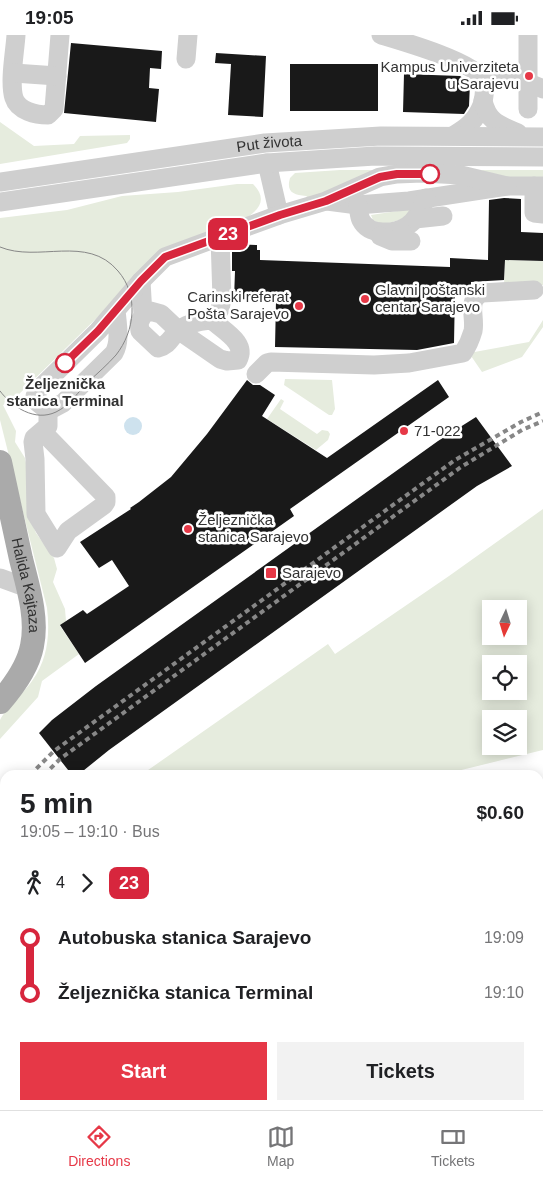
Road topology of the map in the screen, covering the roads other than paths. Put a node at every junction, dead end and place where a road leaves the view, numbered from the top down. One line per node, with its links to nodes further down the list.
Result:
1 (16, 35): 7 (street)
2 (60, 35): 8 (street)
3 (188, 35): 6 (street)
4 (381, 35): 9 (street)
5 (528, 35): 10 (street)
6 (186, 59)
7 (14, 73): 8 (street); 8 (street)
8 (57, 76)
9 (482, 79): 10 (street); 11 (street)
10 (536, 86): 12 (street)
11 (483, 101): 13 (street); 14 (street)
12 (528, 109)
13 (454, 135): 14 (street, Put života); 17 (street, Put života)
14 (535, 137)
15 (543, 157): 16 (street, Put života)
16 (267, 163): 21 (street, Put života); 23 (street)
17 (0, 182)
18 (507, 186): 19 (street); 20 (street); 25 (street)
19 (538, 186): 24 (street)
20 (326, 201): 22 (street); 23 (street)
21 (0, 202)
22 (358, 205): 25 (street); 25 (street)
23 (280, 215): 26 (street)
24 (543, 215)
25 (423, 220)
26 (220, 237): 27 (street); 31 (street)
27 (141, 281): 29 (street); 30 (street)
28 (534, 290): 33 (street)
29 (116, 309): 34 (street); 34 (street)
30 (143, 315): 32 (street); 32 (street)
31 (214, 321): 32 (street); 32 (street)
32 (178, 330)
33 (256, 373)
34 (48, 411): 35 (street)
35 (42, 431): 35 (street)
36 (0, 462): 38 (main road, Halida Kajtaza)
37 (0, 578): 38 (street)
38 (28, 588): 39 (main road, Halida Kajtaza)
39 (0, 702)

